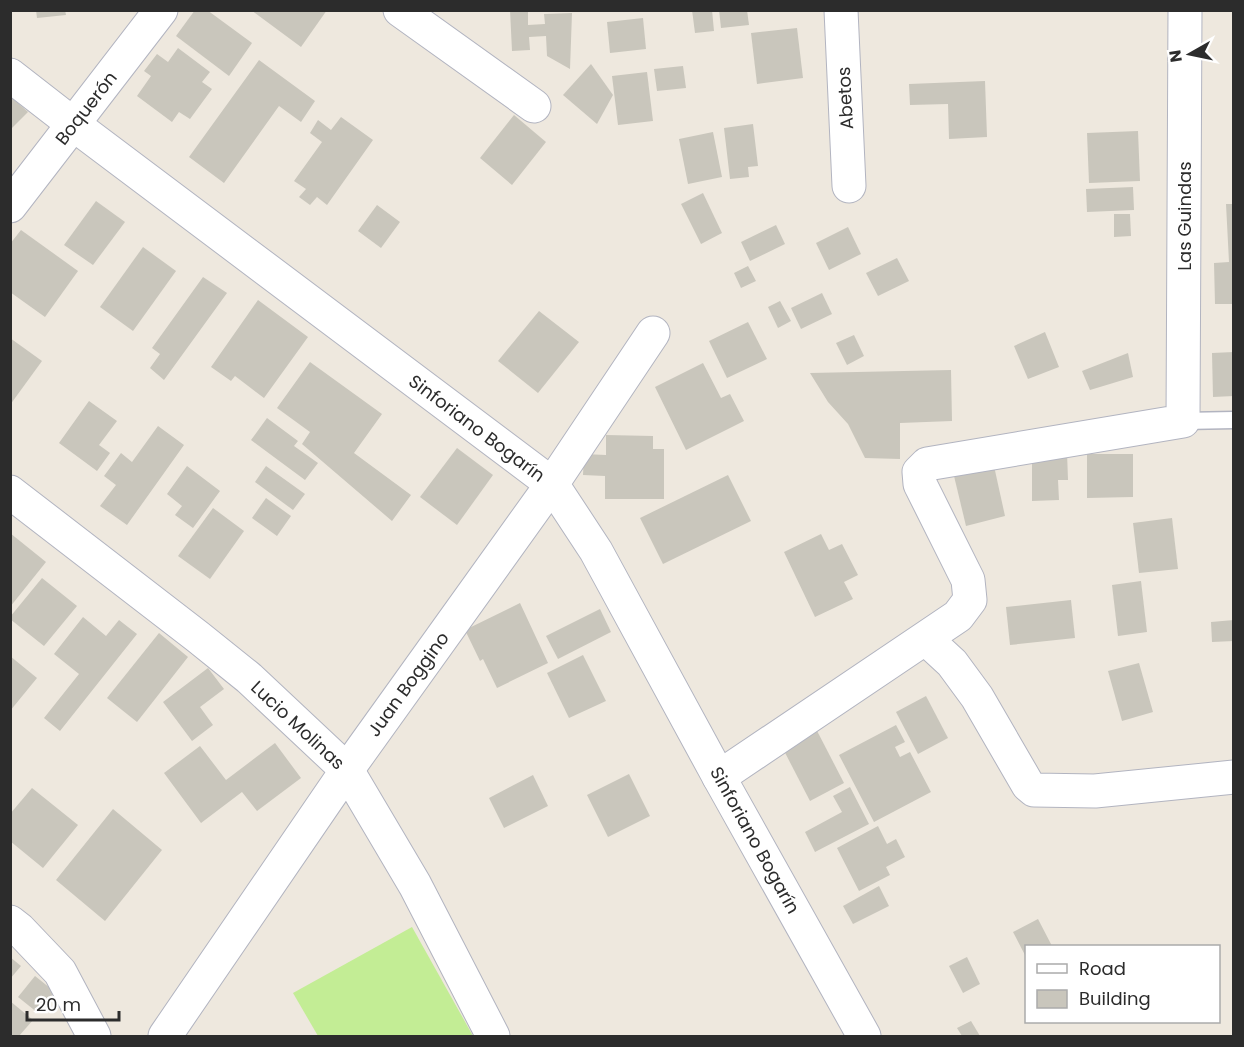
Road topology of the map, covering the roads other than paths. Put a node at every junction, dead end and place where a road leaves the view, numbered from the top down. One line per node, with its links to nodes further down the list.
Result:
1 (161, 10): 7 (street, Boquerón)
2 (400, 10): 6 (street)
3 (841, 10): 8 (street, Abetos)
4 (1185, 10): 12 (street, Las Guindas)
5 (10, 75): 7 (street, Sinforiano Bogarín)
6 (534, 106)
7 (73, 124): 9 (street, Boquerón); 13 (street, Sinforiano Bogarín)
8 (849, 186)
9 (10, 206)
10 (653, 333): 13 (street, Juan Boggino)
11 (1233, 420): 12 (lane)
12 (1183, 421): 15 (street)
13 (552, 484): 16 (street, Juan Boggino); 17 (street, Sinforiano Bogarín)
14 (10, 492): 16 (street, Lucio Molinas)
15 (926, 639): 17 (street); 18 (street)
16 (347, 770): 21 (street, Juan Boggino); 22 (street, Lucio Molinas)
17 (719, 777): 23 (street, Sinforiano Bogarín)
18 (1233, 777)
19 (10, 922): 20 (street)
20 (94, 1036)
21 (165, 1036)
22 (493, 1036)
23 (864, 1036)

